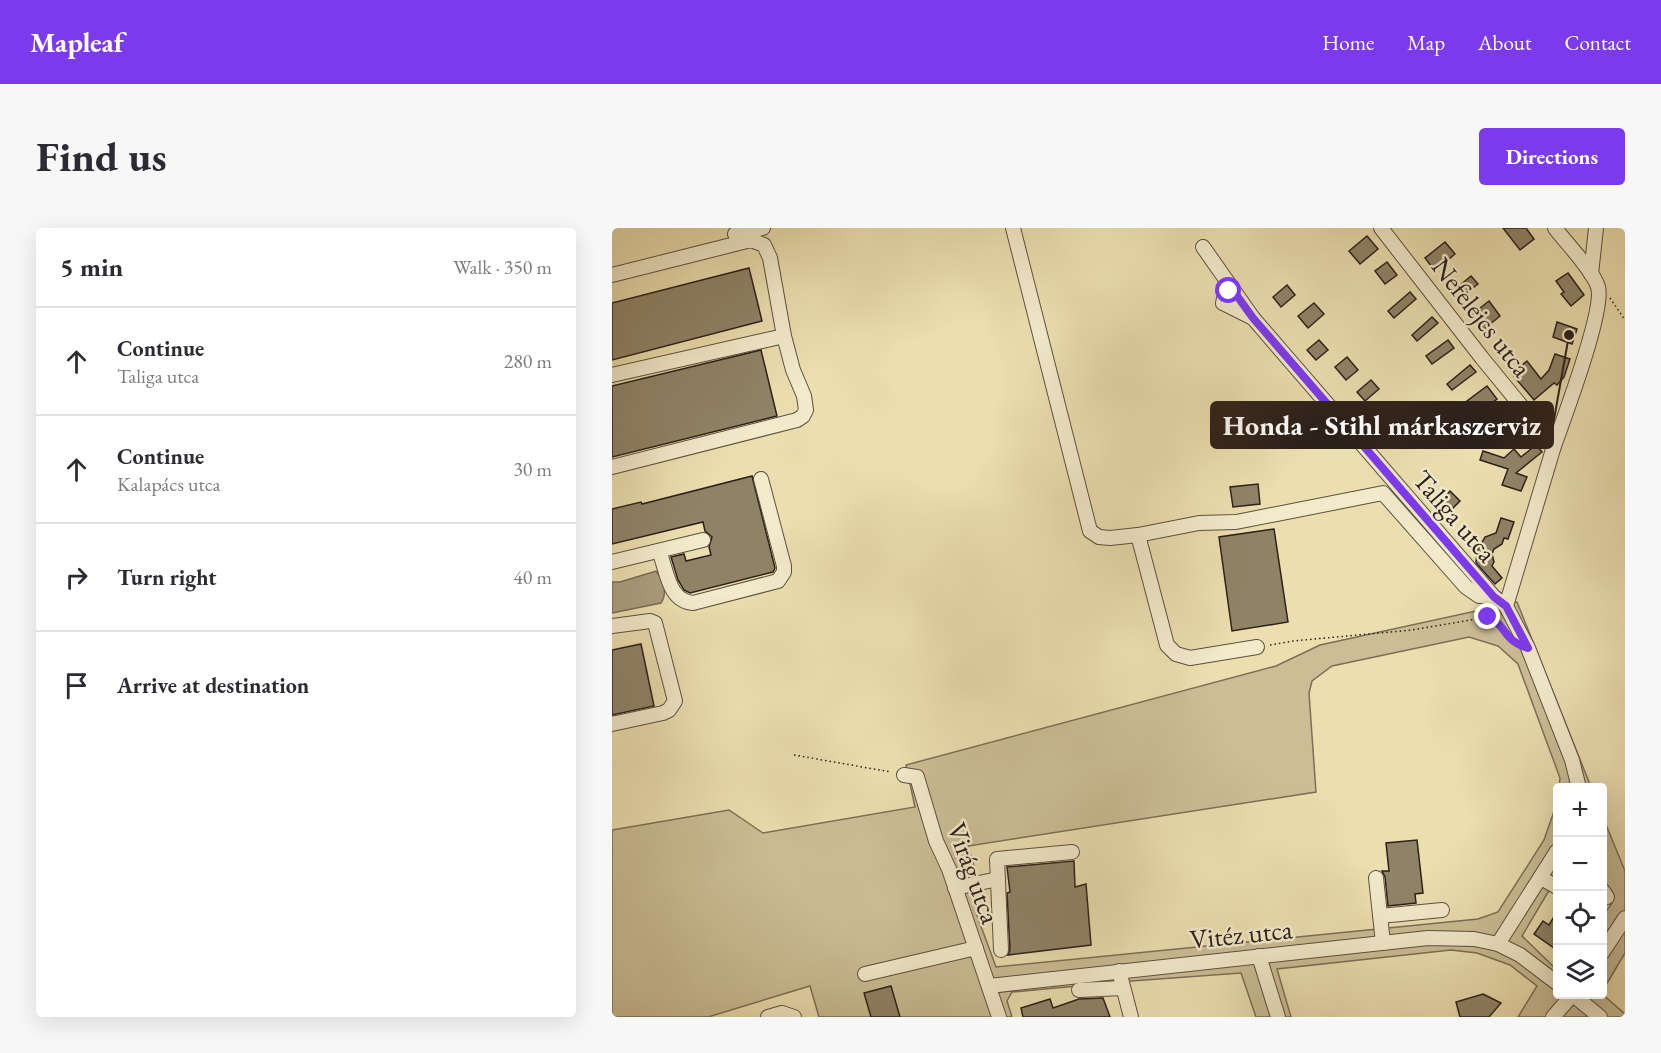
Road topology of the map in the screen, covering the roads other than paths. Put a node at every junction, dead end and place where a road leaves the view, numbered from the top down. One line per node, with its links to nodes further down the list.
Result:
1 (763, 228): 6 (street)
2 (1013, 228): 15 (street)
3 (1381, 228): 12 (street, Nefelejcs utca)
4 (1555, 228): 9 (street)
5 (1596, 228): 9 (street)
6 (717, 239)
7 (1203, 247): 19 (street, Taliga utca)
8 (612, 274): 10 (street)
9 (1591, 274): 12 (street)
10 (784, 336): 11 (street); 13 (street)
11 (612, 375)
12 (1554, 446): 20 (street)
13 (612, 467)
14 (761, 479): 17 (street)
15 (1138, 535): 19 (street); 22 (street)
16 (703, 540): 17 (street)
17 (659, 550): 18 (street)
18 (612, 562)
19 (1494, 597): 20 (street, Taliga utca)
20 (1506, 606): 25 (street)
21 (612, 627): 23 (street)
22 (1257, 647)
23 (612, 724)
24 (910, 776): 32 (street, Virág utca)
25 (1578, 783)
26 (1072, 852): 30 (street)
27 (1553, 858): 29 (street)
28 (1376, 878): 34 (street)
29 (1541, 878): 31 (street); 37 (street)
30 (998, 879): 32 (street); 40 (street)
31 (1553, 885)
32 (956, 888): 39 (street, Virág utca)
33 (1442, 910): 34 (street)
34 (1380, 916): 36 (street)
35 (1625, 918): 38 (street)
36 (1383, 943): 37 (street, Vitéz utca); 41 (street, Vitéz utca)
37 (1498, 944): 43 (street, Vitéz utca)
38 (1607, 945)
39 (976, 948): 44 (street); 45 (street, Virág utca)
40 (1001, 950)
41 (1259, 956): 42 (street, Vitéz utca); 54 (street)
42 (1119, 971): 45 (street, Vitéz utca); 46 (street)
43 (1553, 980)
44 (880, 986)
45 (989, 986): 52 (street, Virág utca)
46 (1123, 988): 47 (street); 53 (street)
47 (1079, 990)
48 (1569, 999): 55 (street)
49 (1577, 999): 56 (street)
50 (768, 1017): 51 (street)
51 (794, 1017)
52 (999, 1017)
53 (1131, 1017)
54 (1278, 1017)
55 (1553, 1017)
56 (1600, 1017)

